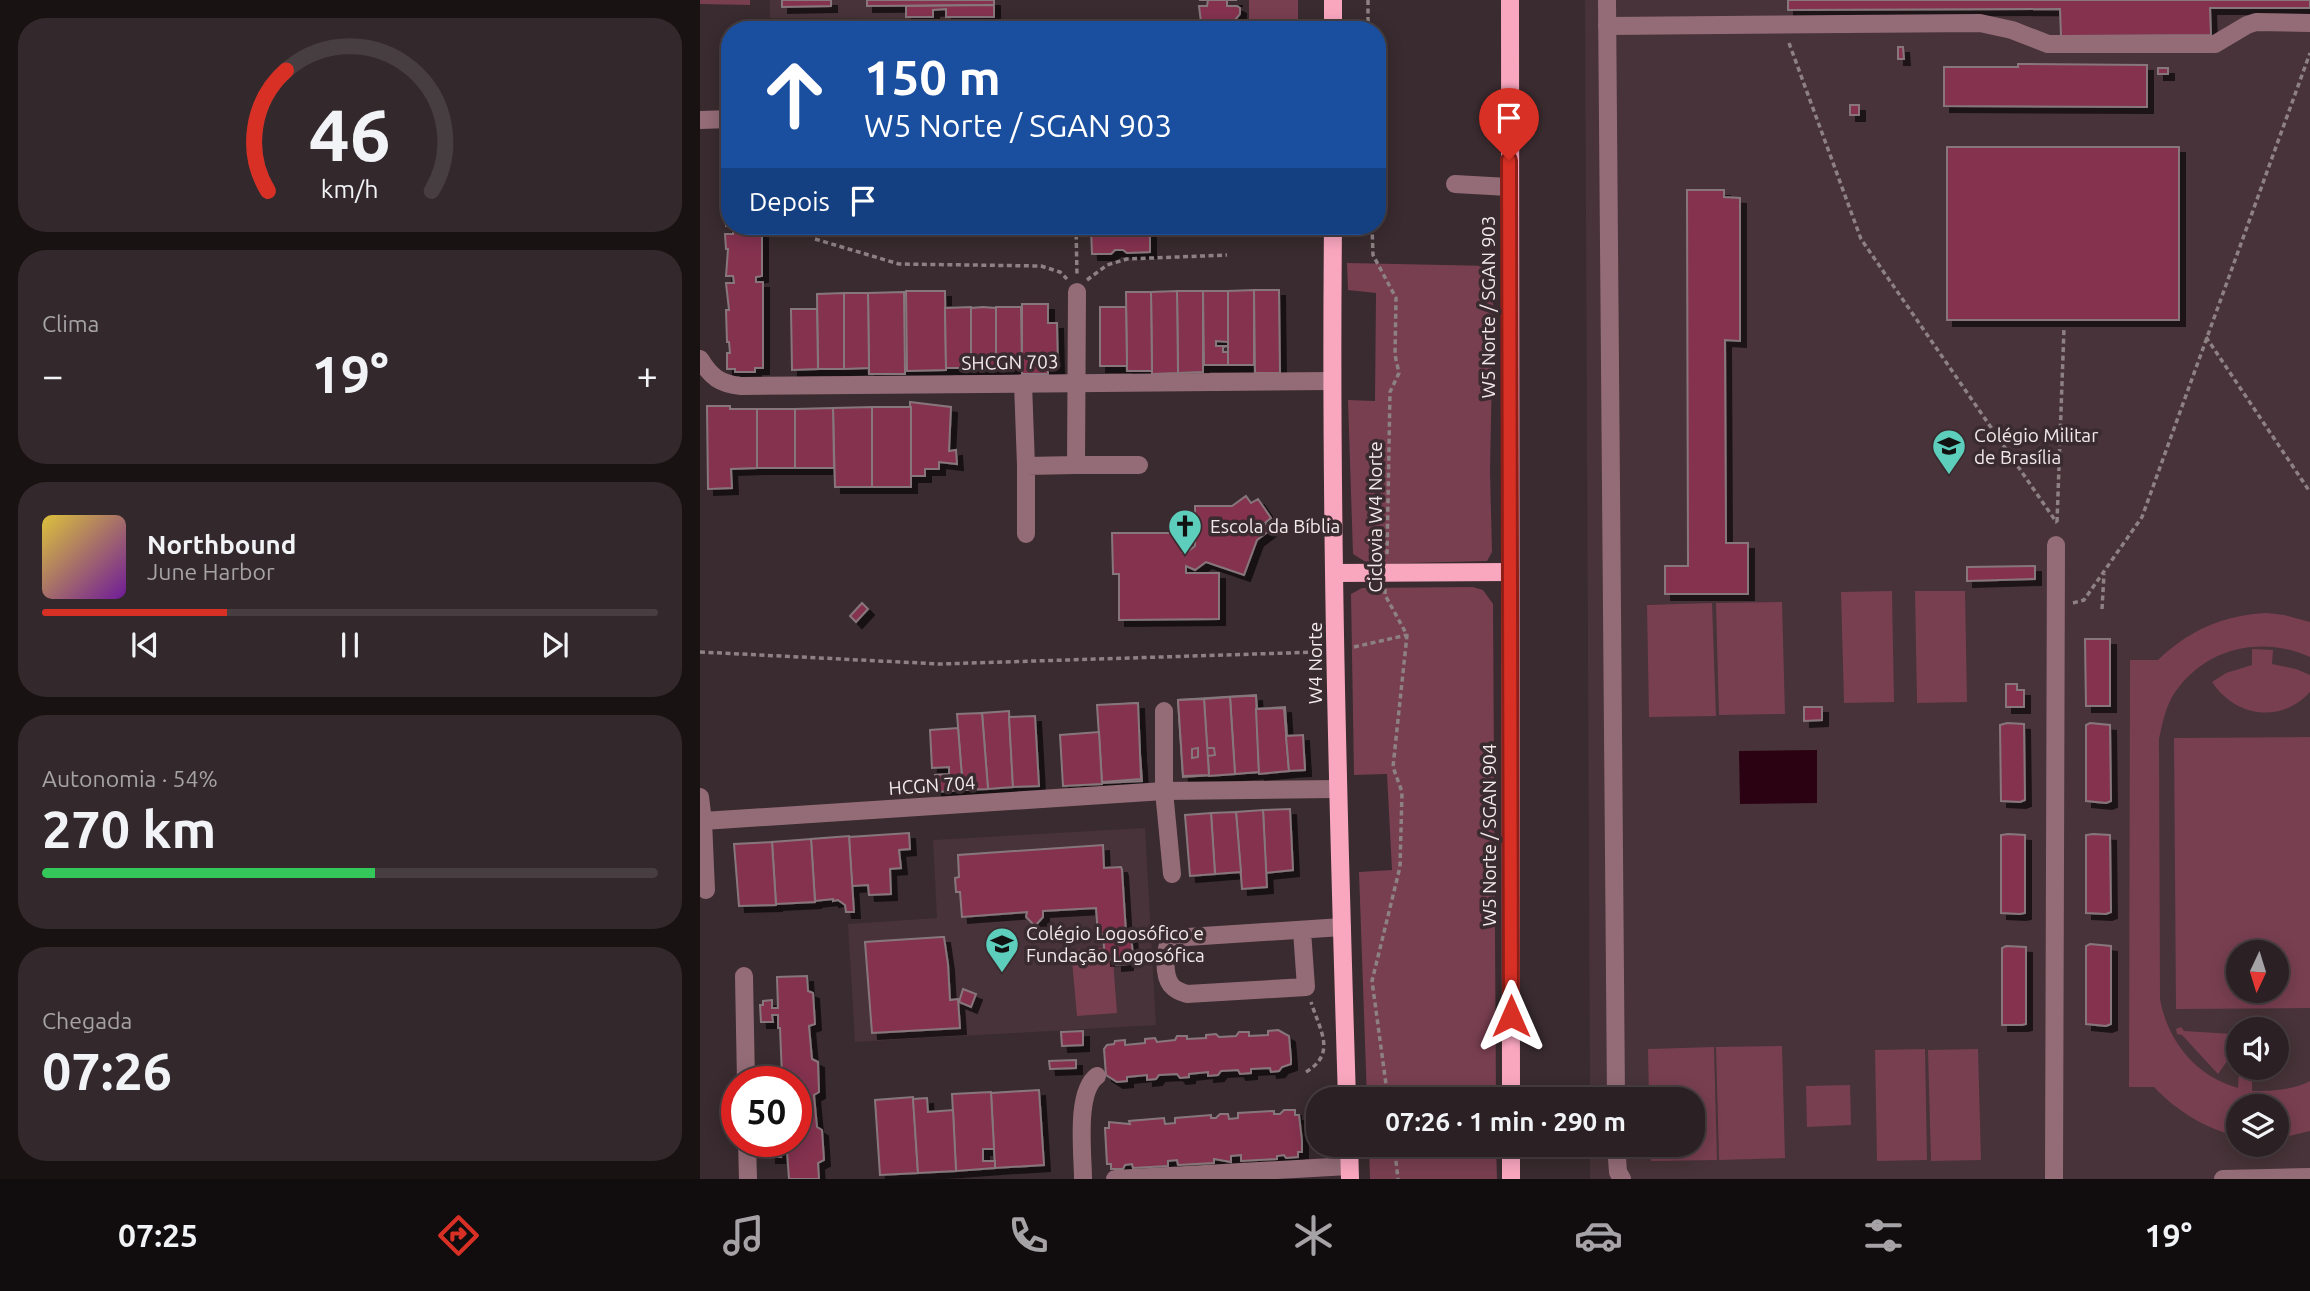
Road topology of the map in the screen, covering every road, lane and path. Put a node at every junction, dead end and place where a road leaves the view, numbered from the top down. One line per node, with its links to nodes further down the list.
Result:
1 (1333, 0): 5 (main road)
2 (1368, 0): 6 (path)
3 (1510, 0): 14 (main road, W5 Norte / SGAN 903)
4 (1607, 0): 9 (street)
5 (1333, 21)
6 (1368, 21)
7 (2310, 23): 8 (street)
8 (1782, 24): 9 (street); 31 (path)
9 (1607, 26): 60 (street)
10 (2310, 52): 22 (path)
11 (700, 120): 12 (street)
12 (721, 120)
13 (1455, 184): 14 (street)
14 (1508, 187): 34 (main road, W5 Norte / SGAN 903)
15 (1076, 235): 20 (path)
16 (1333, 235): 24 (main road, W4 Norte)
17 (1373, 235): 37 (path, Ciclovia W4 Norte)
18 (815, 239): 20 (path)
19 (1227, 255): 20 (path)
20 (1077, 292): 25 (street)
21 (2064, 328): 31 (path)
22 (2206, 337): 30 (path); 35 (path)
23 (700, 359): 26 (street, SHCGN 703)
24 (1331, 381): 25 (street, SHCGN 703); 36 (main road, W4 Norte)
25 (1075, 382): 26 (street, SHCGN 703); 28 (street)
26 (1023, 383): 29 (street)
27 (1139, 464): 28 (street)
28 (1076, 465): 29 (street)
29 (1026, 466): 32 (street)
30 (2310, 492)
31 (2057, 523): 33 (path)
32 (1026, 534)
33 (2056, 545): 38 (street)
34 (1509, 572): 37 (main road); 59 (main road, W5 Norte / SGAN 904)
35 (2104, 572): 38 (path); 39 (path)
36 (1335, 573): 37 (main road); 41 (main road, W4 Norte)
37 (1386, 573): 40 (path, Ciclovia W4 Norte)
38 (2056, 608): 73 (street)
39 (2102, 610)
40 (1407, 635): 41 (path); 58 (path)
41 (1337, 651): 42 (path); 44 (main road, W4 Norte)
42 (700, 652)
43 (1164, 711): 45 (street)
44 (1336, 789): 45 (street, HCGN 704); 50 (main road, W4 Norte)
45 (1164, 791): 47 (street, HCGN 704); 48 (street)
46 (701, 797): 47 (street)
47 (703, 821): 49 (street)
48 (1172, 874)
49 (706, 890)
50 (1342, 928): 51 (street); 57 (main road, W4 Norte)
51 (1302, 931): 53 (street); 53 (street)
52 (744, 976): 54 (street)
53 (1306, 987): 55 (path)
54 (746, 1066)
55 (1306, 1072)
56 (1097, 1076): 68 (street)
57 (1347, 1087)
58 (1386, 1087)
59 (1511, 1087)
60 (1616, 1087)
61 (747, 1157): 67 (street)
62 (1395, 1157): 70 (path)
63 (1511, 1157): 71 (main road)
64 (1617, 1157): 72 (street)
65 (1350, 1173): 69 (street)
66 (2310, 1177): 74 (street)
67 (748, 1179)
68 (1083, 1179)
69 (1115, 1179)
70 (1398, 1179)
71 (1511, 1179)
72 (1622, 1179)
73 (2054, 1179)
74 (2223, 1179)

